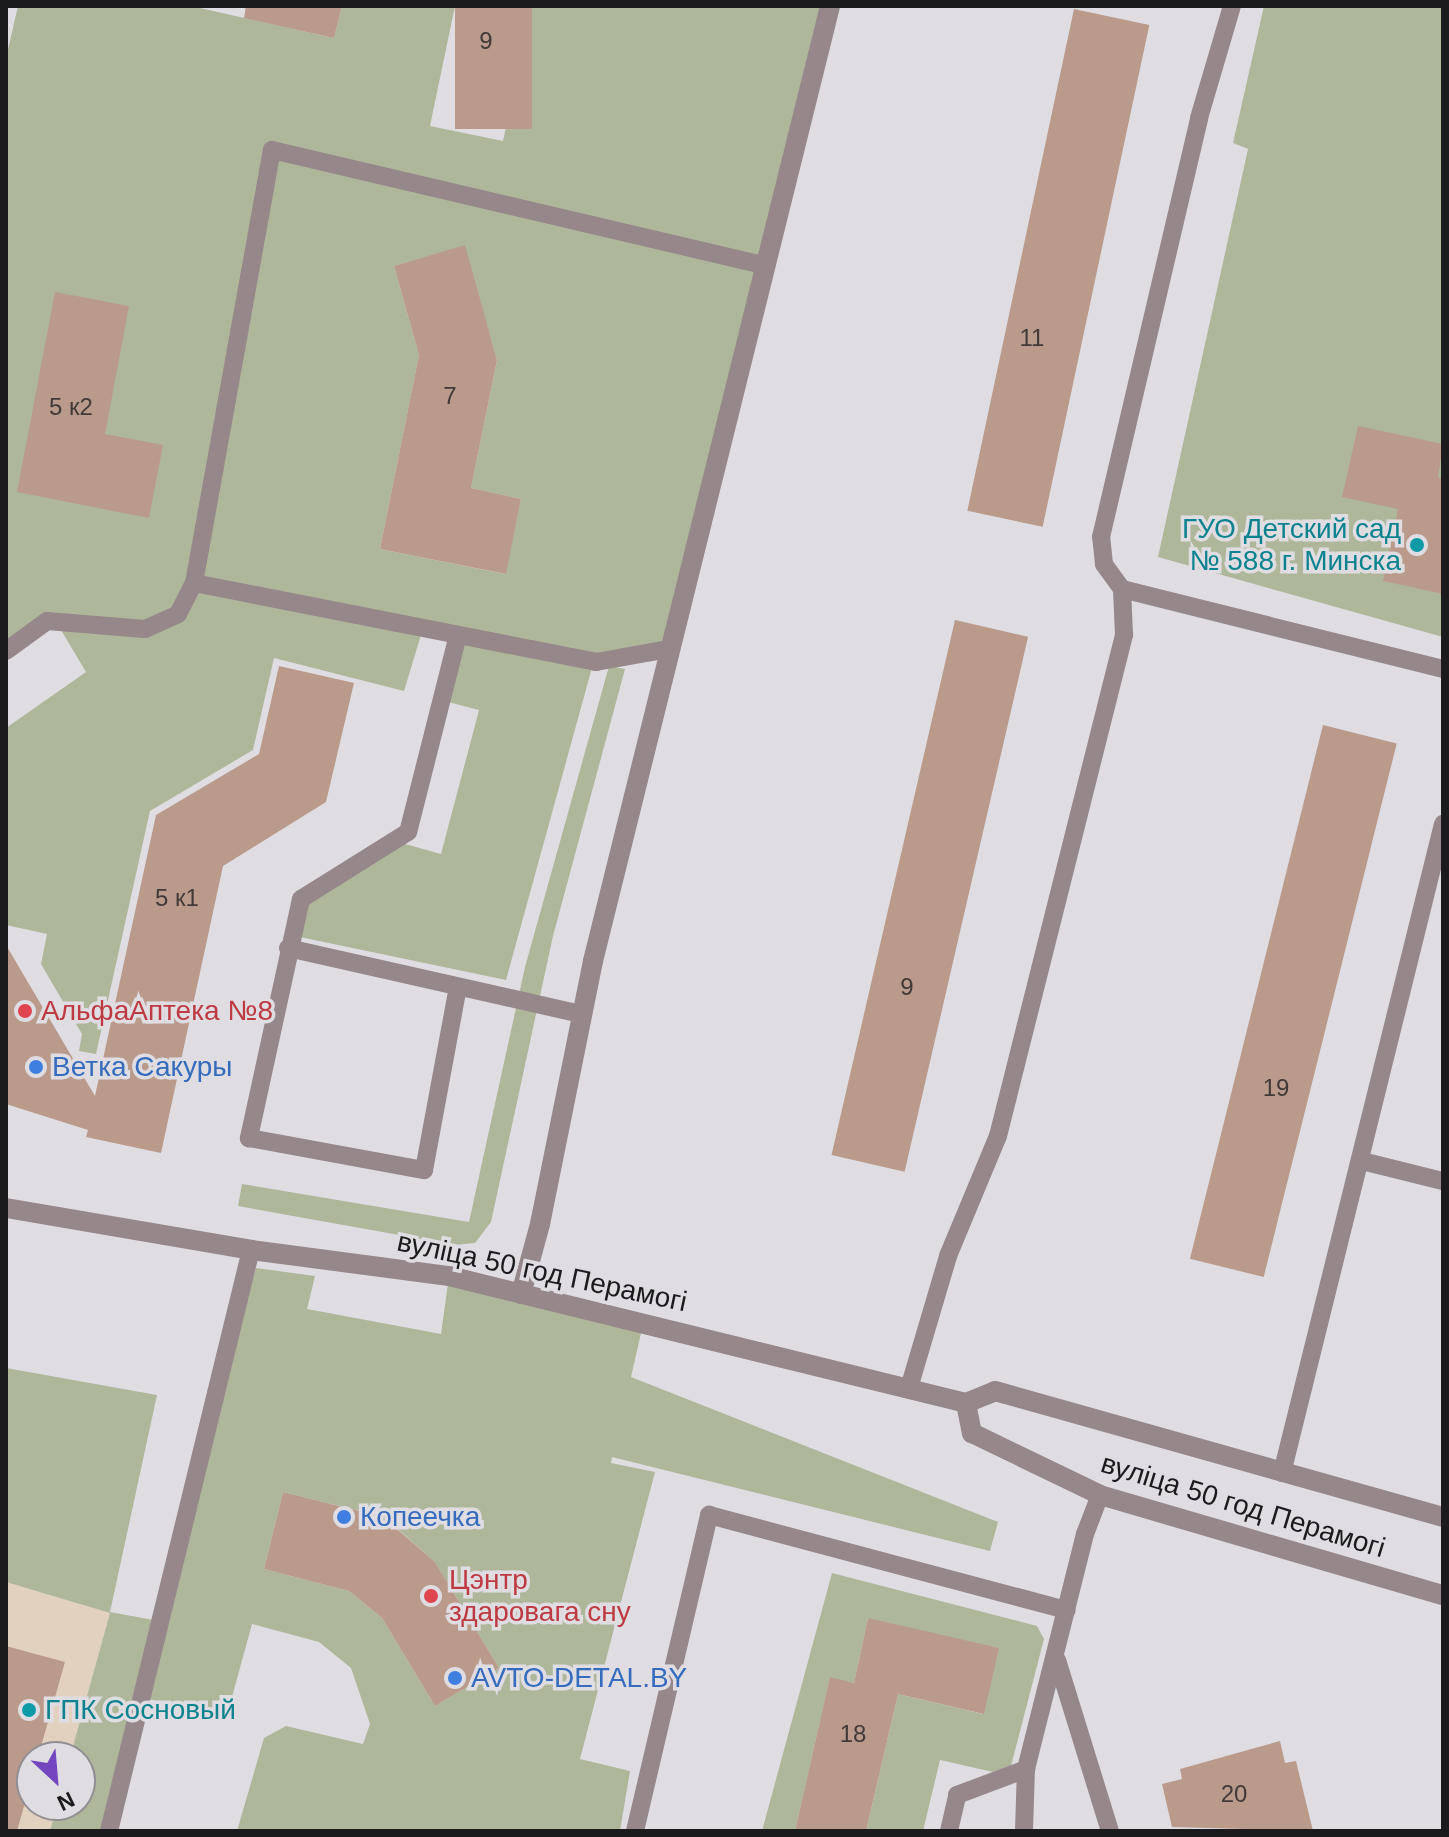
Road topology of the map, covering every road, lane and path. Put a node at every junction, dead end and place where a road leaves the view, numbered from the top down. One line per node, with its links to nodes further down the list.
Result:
1 (830, 6): 3 (street)
2 (1232, 6): 5 (lane)
3 (763, 265): 4 (lane); 7 (street)
4 (194, 583): 6 (lane); 8 (lane)
5 (1122, 589): 9 (lane); 19 (lane)
6 (458, 635): 7 (lane); 11 (lane)
7 (668, 649): 13 (street)
8 (6, 651)
9 (1443, 669)
10 (1443, 824): 14 (lane)
11 (288, 948): 12 (lane); 12 (lane)
12 (458, 987): 13 (lane)
13 (580, 1014): 18 (street)
14 (1362, 1161): 15 (lane); 21 (lane)
15 (1443, 1181)
16 (6, 1208): 17 (street, вуліца 50 год Перамогі)
17 (251, 1250): 18 (street, вуліца 50 год Перамогі); 28 (lane)
18 (521, 1294): 19 (street, вуліца 50 год Перамогі)
19 (909, 1388): 20 (street, вуліца 50 год Перамогі)
20 (966, 1403): 21 (street, вуліца 50 год Перамогі); 22 (street, вуліца 50 год Перамогі)
21 (1282, 1473): 23 (street, вуліца 50 год Перамогі)
22 (1100, 1495): 24 (street, вуліца 50 год Перамогі); 25 (lane)
23 (1443, 1517)
24 (1443, 1595)
25 (1067, 1610): 26 (lane); 29 (lane)
26 (1057, 1660): 27 (lane); 32 (lane)
27 (1026, 1769): 30 (lane); 31 (lane)
28 (109, 1831)
29 (635, 1831)
30 (949, 1831)
31 (1024, 1831)
32 (1110, 1831)

